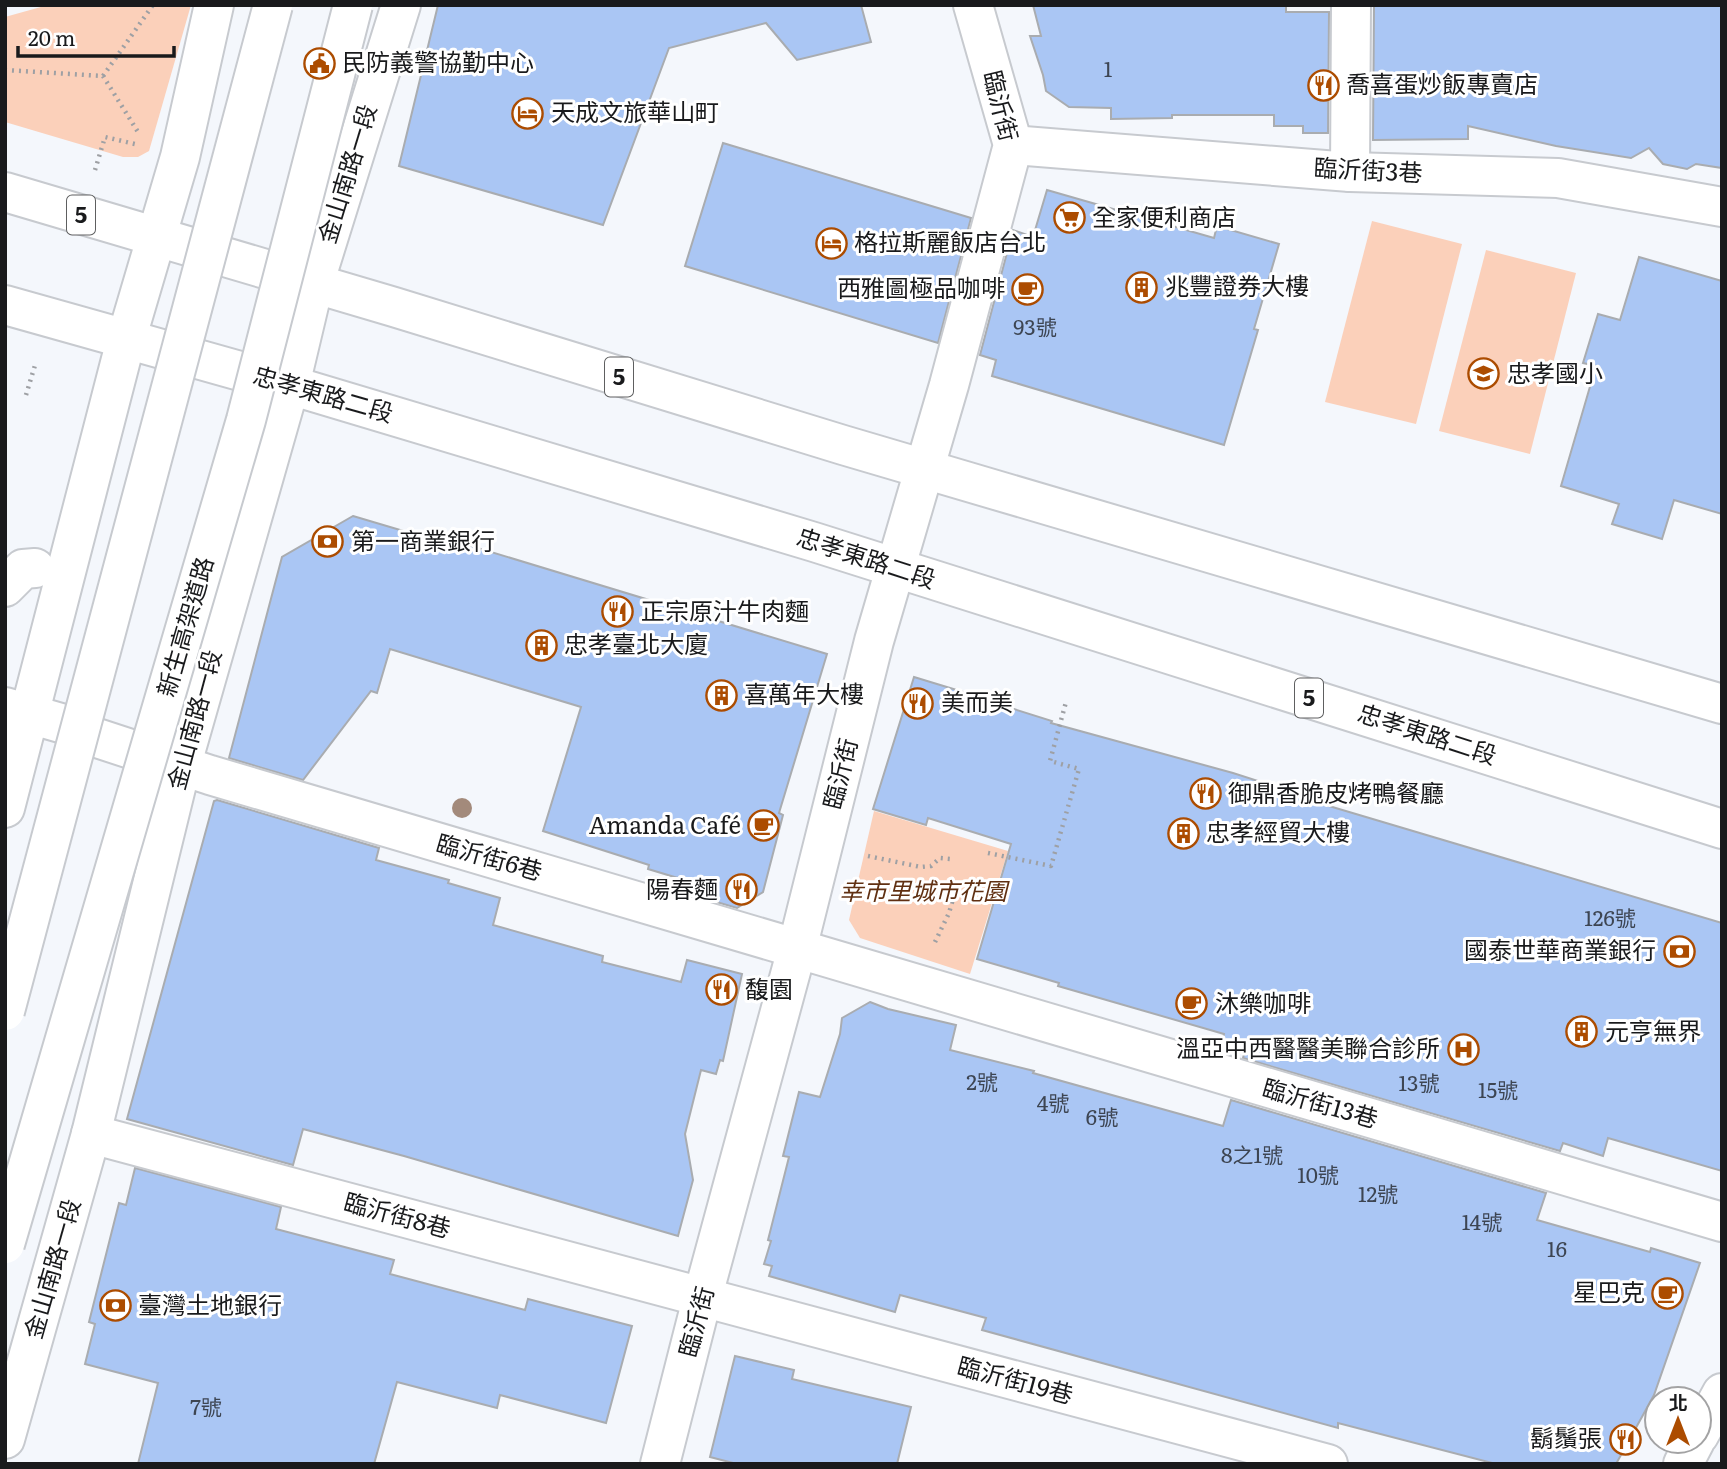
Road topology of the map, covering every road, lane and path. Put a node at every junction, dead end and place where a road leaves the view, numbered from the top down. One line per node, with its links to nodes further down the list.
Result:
1 (153, 5): 9 (path)
2 (214, 5): 17 (main road)
3 (273, 5): 38 (main road, bridge)
4 (353, 5): 41 (main road, 新生高架道路, bridge)
5 (401, 5): 18 (main road, 金山南路一段)
6 (973, 5): 11 (main road, 臨沂街)
7 (1351, 5): 13 (main road)
8 (5, 70): 9 (path)
9 (103, 76): 10 (path)
10 (140, 135)
11 (1013, 145): 13 (main road, 臨沂街3巷); 24 (main road, 臨沂街)
12 (147, 146): 16 (path)
13 (1350, 172): 15 (main road, 臨沂街3巷)
14 (5, 192): 16 (main road, 5)
15 (1722, 208)
16 (81, 215): 17 (main road, 5)
17 (157, 236): 18 (main road, 5); 21 (main road)
18 (314, 285): 22 (main road, 金山南路一段); 24 (main road, 5)
19 (5, 305): 20 (main road, 忠孝東路二段 / 5)
20 (50, 318): 21 (main road, 忠孝東路二段 / 5); 23 (path)
21 (127, 340): 22 (main road, 忠孝東路二段 / 5); 28 (main road)
22 (290, 384): 25 (main road, 忠孝東路二段 / 5); 29 (main road, 金山南路一段)
23 (26, 395)
24 (925, 468): 25 (main road, 臨沂街); 27 (main road, 5)
25 (896, 568): 31 (main road, 忠孝東路二段 / 5); 32 (main road, 臨沂街)
26 (1066, 702): 33 (path)
27 (1722, 704)
28 (18, 710): 29 (main road, 臨沂街6巷); 30 (main road)
29 (181, 766): 36 (main road, 臨沂街6巷); 39 (main road, 金山南路一段)
30 (5, 808)
31 (1722, 829)
32 (823, 847): 34 (path); 36 (main road, 臨沂街)
33 (988, 853)
34 (951, 859)
35 (959, 878): 37 (path)
36 (797, 948): 37 (main road, 臨沂街13巷); 42 (main road, 臨沂街)
37 (921, 986): 40 (main road, 臨沂街13巷)
38 (5, 1011)
39 (91, 1134): 42 (main road, 臨沂街8巷); 45 (main road, 金山南路一段)
40 (1722, 1222)
41 (5, 1244)
42 (702, 1299): 46 (main road, 臨沂街); 47 (main road, 臨沂街19巷)
43 (1722, 1393): 44 (main road)
44 (1713, 1409)
45 (5, 1439)
46 (660, 1464)
47 (1328, 1464)

